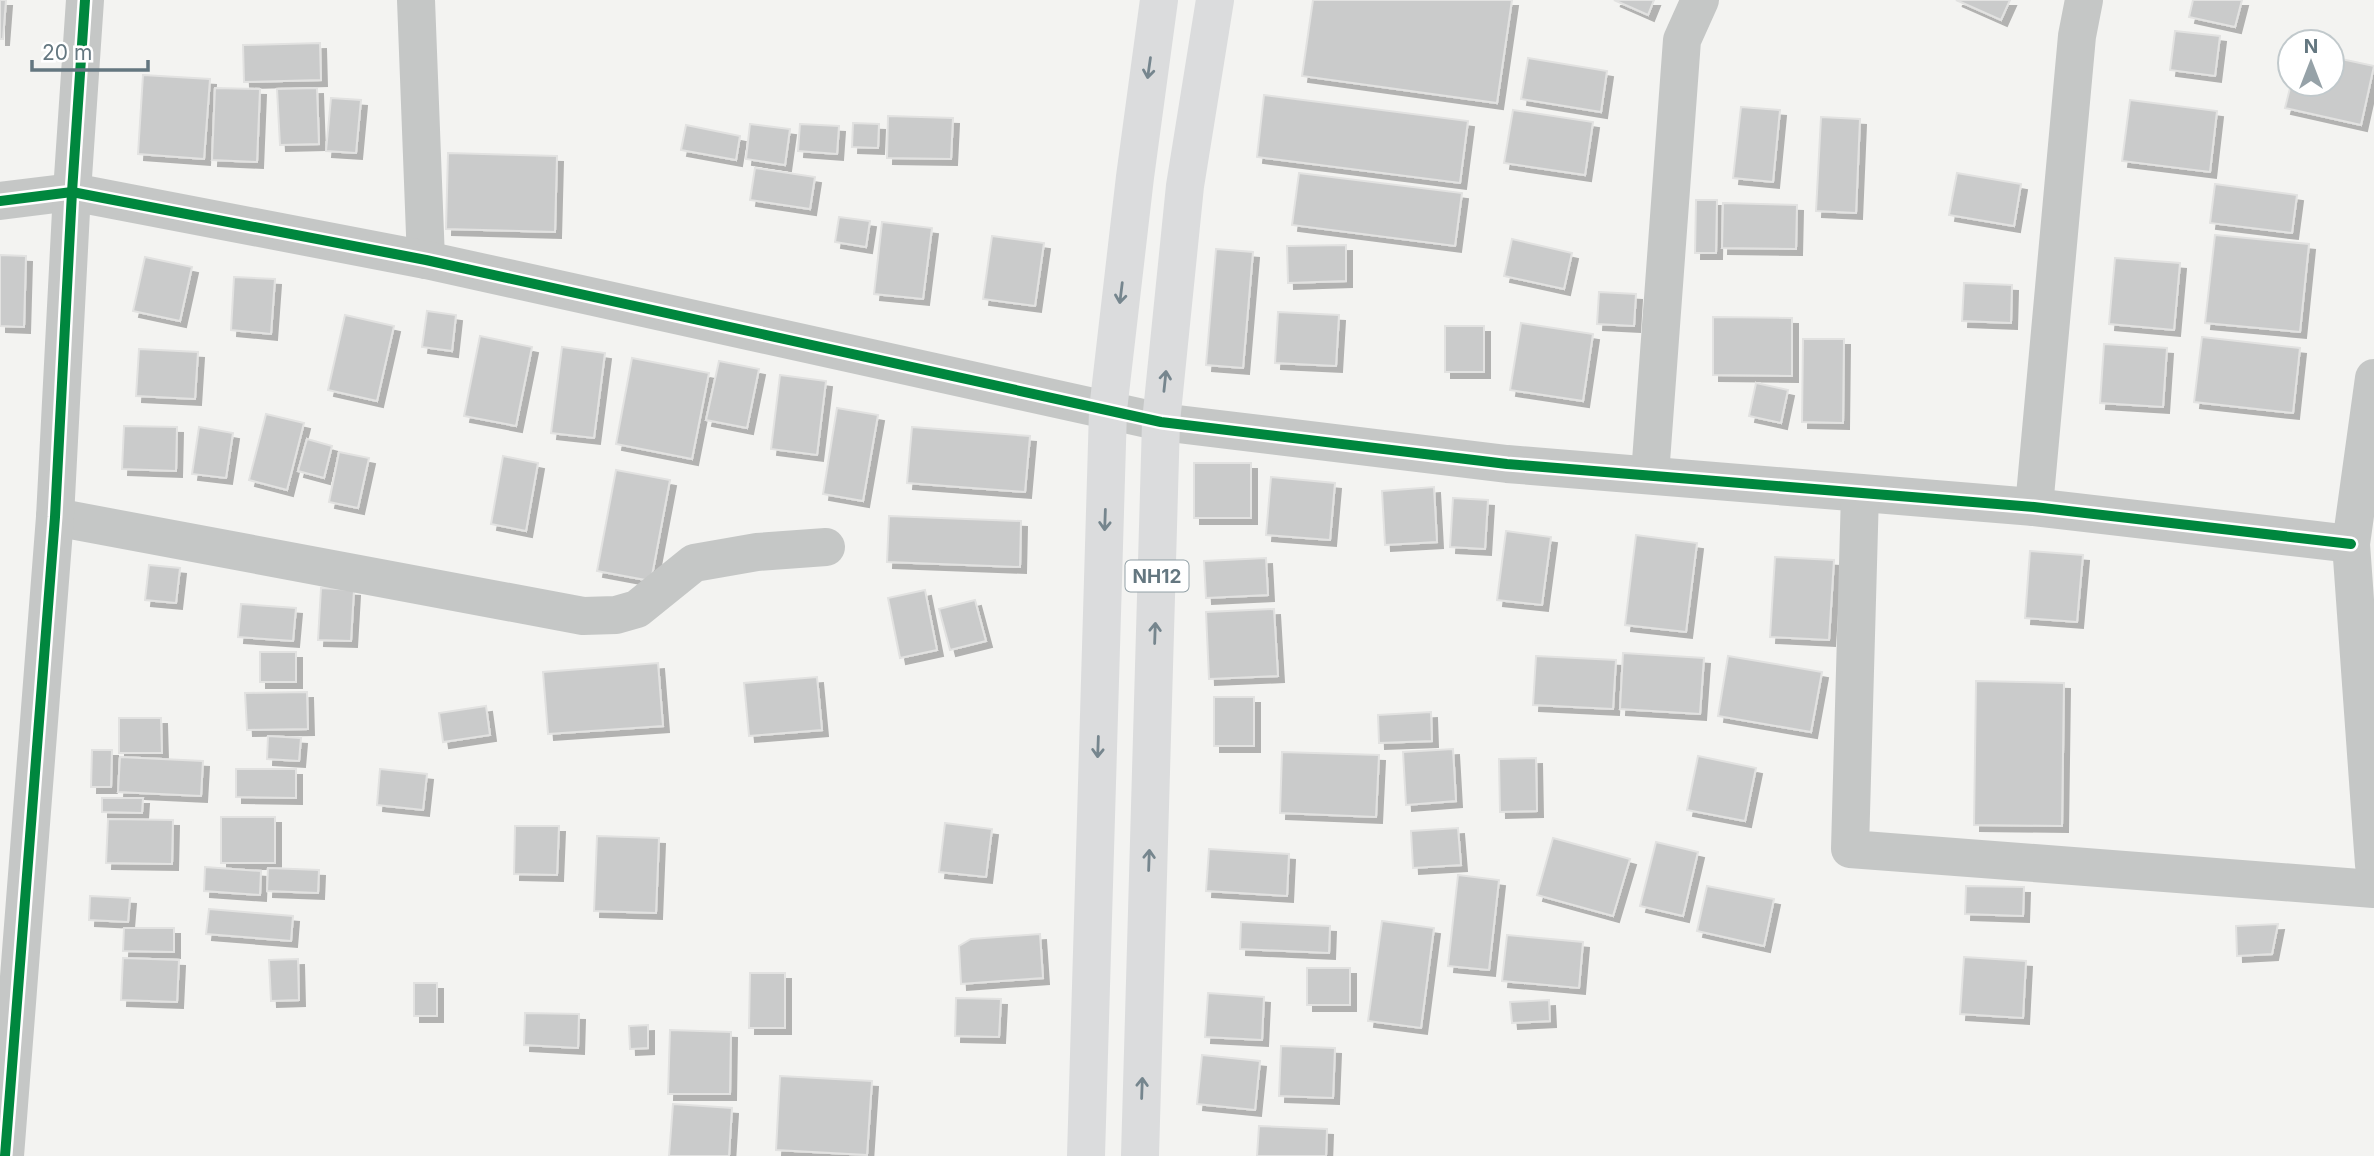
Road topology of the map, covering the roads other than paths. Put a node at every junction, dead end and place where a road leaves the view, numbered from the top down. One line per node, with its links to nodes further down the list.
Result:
1 (85, 0): 7 (street)
2 (416, 0): 9 (street)
3 (1158, 0): 11 (highway, NH12, one-way to 11)
4 (1215, 0): 12 (highway, NH12, one-way to 4)
5 (1700, 0): 13 (street)
6 (2084, 0): 15 (street)
7 (72, 192): 8 (street); 9 (street); 16 (street)
8 (0, 201)
9 (426, 260): 11 (street)
10 (2374, 378): 17 (street)
11 (1108, 410): 12 (street); 22 (highway, NH12, one-way to 22)
12 (1161, 422): 13 (street); 23 (highway, NH12, one-way to 12)
13 (1650, 475): 14 (street)
14 (1860, 492): 15 (street); 20 (street)
15 (2034, 507): 17 (street)
16 (55, 517): 18 (street); 21 (street)
17 (2359, 536): 19 (street)
18 (826, 547)
19 (2374, 865)
20 (2374, 889)
21 (5, 1156)
22 (1086, 1156)
23 (1140, 1156)

